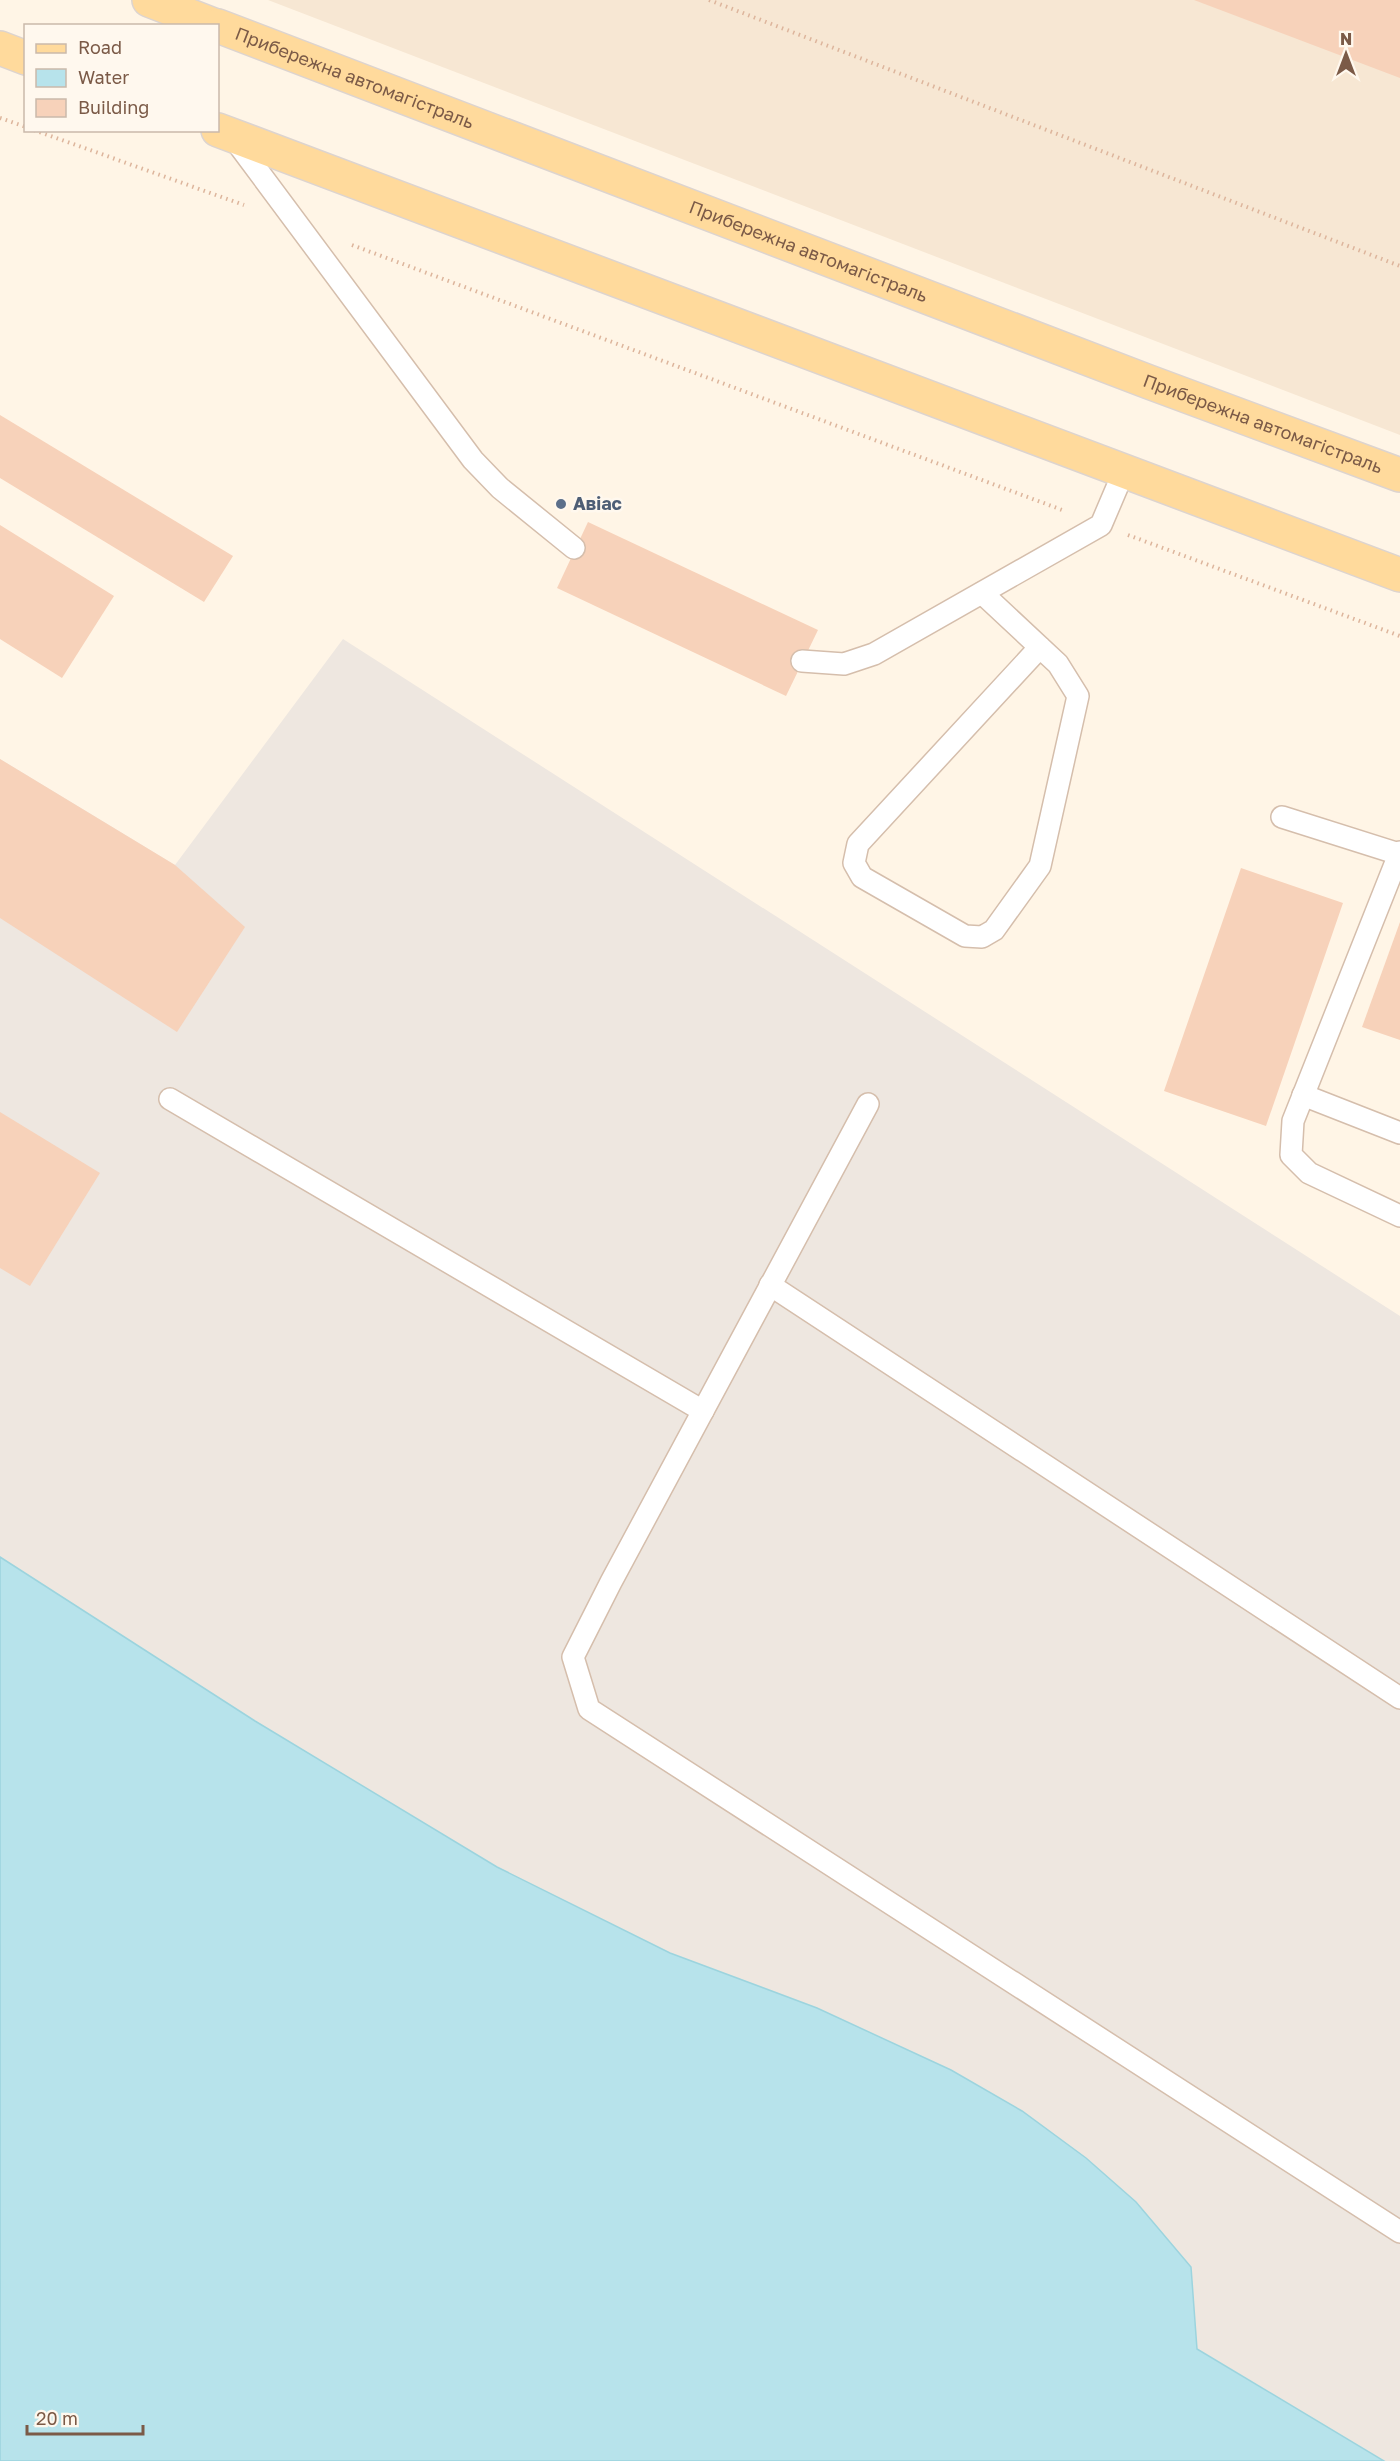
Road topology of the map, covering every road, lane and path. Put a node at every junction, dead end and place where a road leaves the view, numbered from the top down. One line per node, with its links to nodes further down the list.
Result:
1 (149, 0): 3 (main road, Прибережна автомагістраль)
2 (709, 0): 12 (path)
3 (212, 24)
4 (219, 27): 14 (main road, Прибережна автомагістраль)
5 (0, 48): 6 (main road)
6 (24, 57)
7 (0, 118): 8 (path)
8 (24, 127)
9 (40, 132): 11 (path)
10 (225, 133): 11 (lane); 13 (main road)
11 (298, 224): 15 (path); 16 (lane)
12 (1400, 266)
13 (1124, 471): 15 (lane); 17 (main road)
14 (1400, 475)
15 (1101, 525): 18 (lane); 19 (path)
16 (574, 548)
17 (1400, 575)
18 (982, 592): 20 (lane); 21 (lane)
19 (1400, 636)
20 (1040, 647): 20 (lane)
21 (802, 661)
22 (1282, 818): 23 (lane)
23 (1400, 853): 24 (lane)
24 (1303, 1095): 27 (lane); 28 (lane)
25 (170, 1100): 30 (lane)
26 (868, 1104): 29 (lane)
27 (1400, 1133)
28 (1400, 1216)
29 (770, 1285): 30 (lane); 31 (lane)
30 (703, 1411): 32 (lane)
31 (1400, 1698)
32 (1400, 2232)

